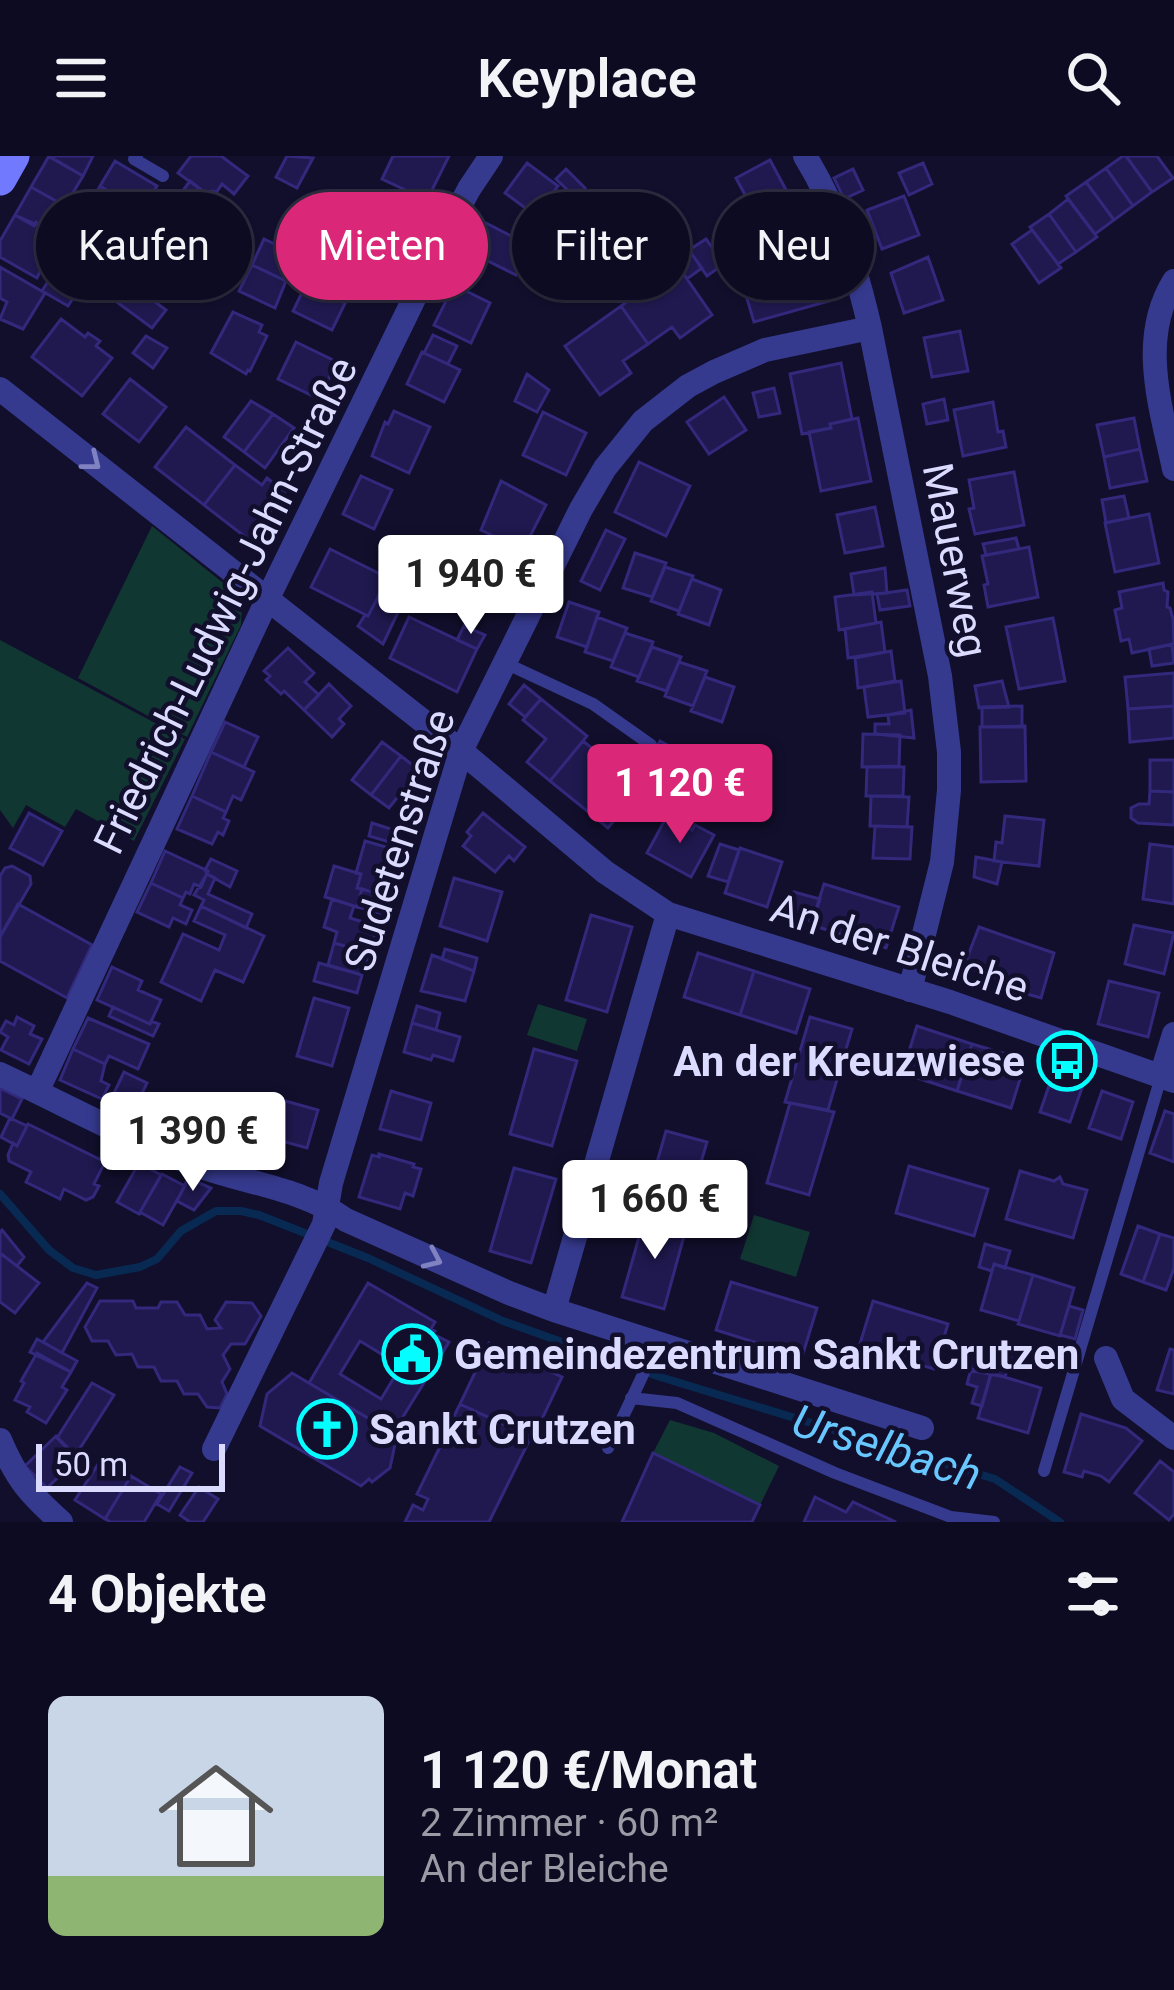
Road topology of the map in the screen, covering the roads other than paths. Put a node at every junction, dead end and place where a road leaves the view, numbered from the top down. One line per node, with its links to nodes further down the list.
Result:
1 (14, 156): 6 (main road)
2 (136, 156): 5 (lane)
3 (491, 156): 11 (street, Friedrich-Ludwig-Jahn-Straße)
4 (805, 156): 8 (street, Mauerweg)
5 (163, 176)
6 (0, 178)
7 (1174, 281): 10 (street)
8 (871, 328): 12 (street, Sudetenstraße); 16 (street, Mauerweg)
9 (0, 389): 11 (street, An der Bleiche, one-way to 11)
10 (1174, 469)
11 (268, 598): 14 (street, An der Bleiche); 20 (street, Friedrich-Ludwig-Jahn-Straße)
12 (505, 663): 13 (lane); 14 (street, Sudetenstraße)
13 (651, 745)
14 (461, 751): 15 (street, An der Bleiche); 21 (street, Sudetenstraße)
15 (668, 914): 16 (street, An der Bleiche); 22 (street)
16 (910, 990): 19 (street, An der Bleiche)
17 (1174, 1034): 19 (street)
18 (0, 1074): 20 (street)
19 (1168, 1078): 24 (lane)
20 (37, 1092): 21 (street)
21 (326, 1216): 22 (street, one-way to 22); 31 (street, Sudetenstraße)
22 (554, 1310): 23 (street)
23 (654, 1349): 26 (lane); 27 (street)
24 (1079, 1350): 25 (lane); 32 (lane)
25 (1106, 1358): 28 (street)
26 (631, 1398): 30 (lane); 34 (lane)
27 (922, 1427)
28 (1174, 1438)
29 (0, 1440): 33 (street)
30 (608, 1448)
31 (214, 1449)
32 (1043, 1472)
33 (61, 1522)
34 (994, 1522)

